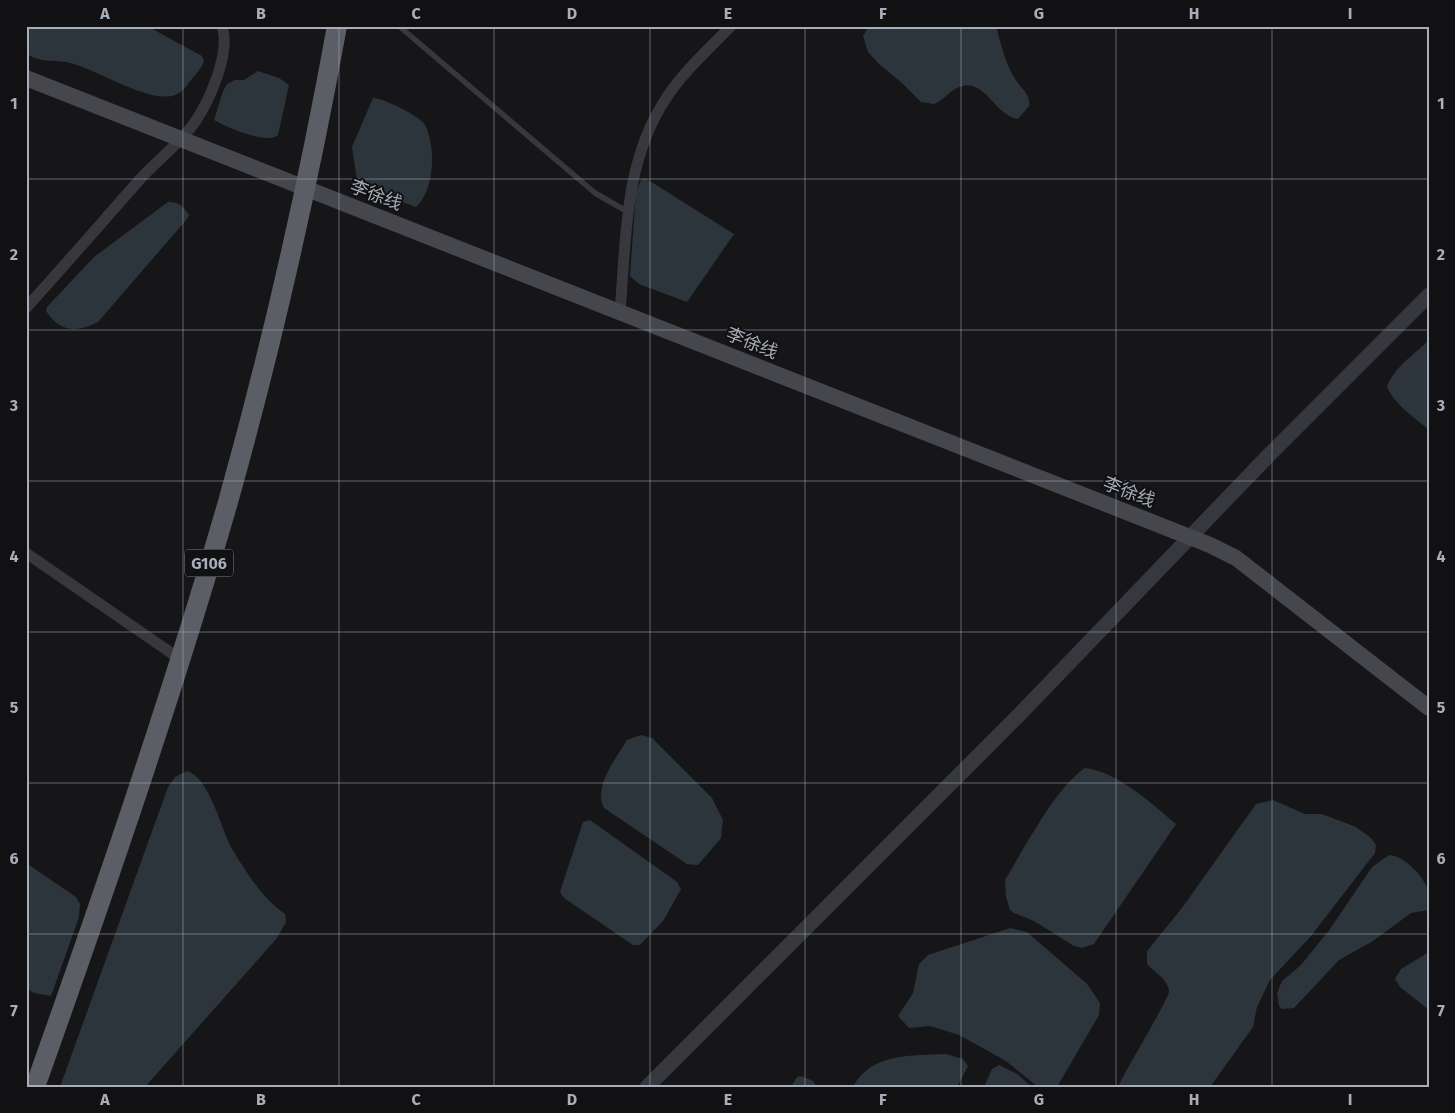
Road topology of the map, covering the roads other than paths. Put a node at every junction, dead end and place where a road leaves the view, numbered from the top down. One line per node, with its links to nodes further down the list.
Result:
1 (222, 26): 6 (street)
2 (336, 26): 7 (highway, G106)
3 (399, 26): 8 (lane)
4 (731, 26): 8 (street)
5 (26, 78): 6 (main road, 李徐线)
6 (180, 139): 7 (main road, 李徐线); 10 (street)
7 (305, 189): 11 (main road, 李徐线); 14 (highway, G106)
8 (628, 213): 11 (street)
9 (1429, 295): 12 (street)
10 (26, 308)
11 (620, 313): 12 (main road, 李徐线)
12 (1190, 537): 15 (main road, 李徐线); 17 (street)
13 (26, 553): 14 (street)
14 (180, 659): 16 (highway, G106)
15 (1429, 708)
16 (35, 1087)
17 (647, 1087)

